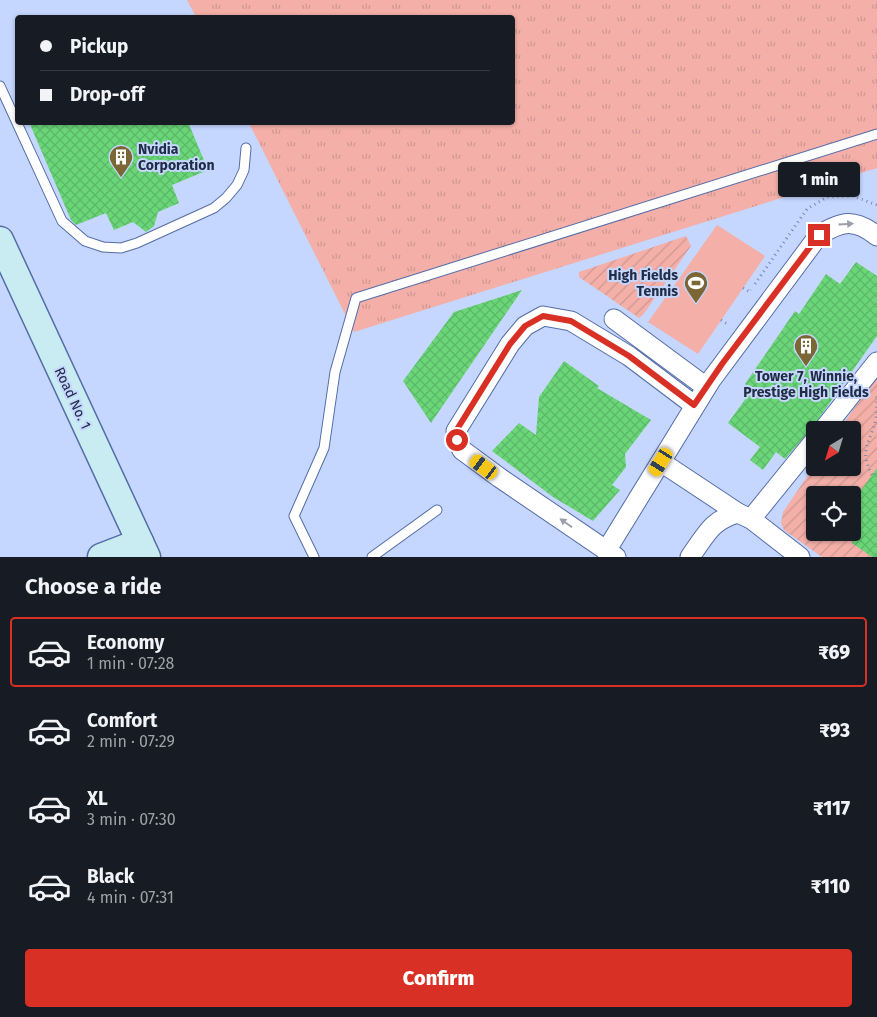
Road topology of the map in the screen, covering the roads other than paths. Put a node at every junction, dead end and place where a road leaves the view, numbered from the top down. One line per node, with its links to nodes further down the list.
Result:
1 (0, 86): 2 (lane)
2 (15, 119)
3 (18, 125): 5 (lane)
4 (877, 134): 20 (lane)
5 (246, 148)
6 (877, 236): 10 (street, one-way to 6)
7 (0, 240): 17 (street, Road No. 1)
8 (614, 319): 10 (street)
9 (877, 362): 12 (street)
10 (706, 387): 11 (street)
11 (694, 405): 14 (street); 18 (street, one-way to 11)
12 (830, 421)
13 (806, 450): 16 (street)
14 (661, 462): 16 (street); 18 (street)
15 (437, 510): 21 (lane)
16 (745, 516): 22 (street); 23 (street)
17 (144, 550): 19 (street)
18 (611, 554)
19 (101, 557)
20 (314, 557)
21 (372, 557)
22 (690, 557)
23 (800, 557)

